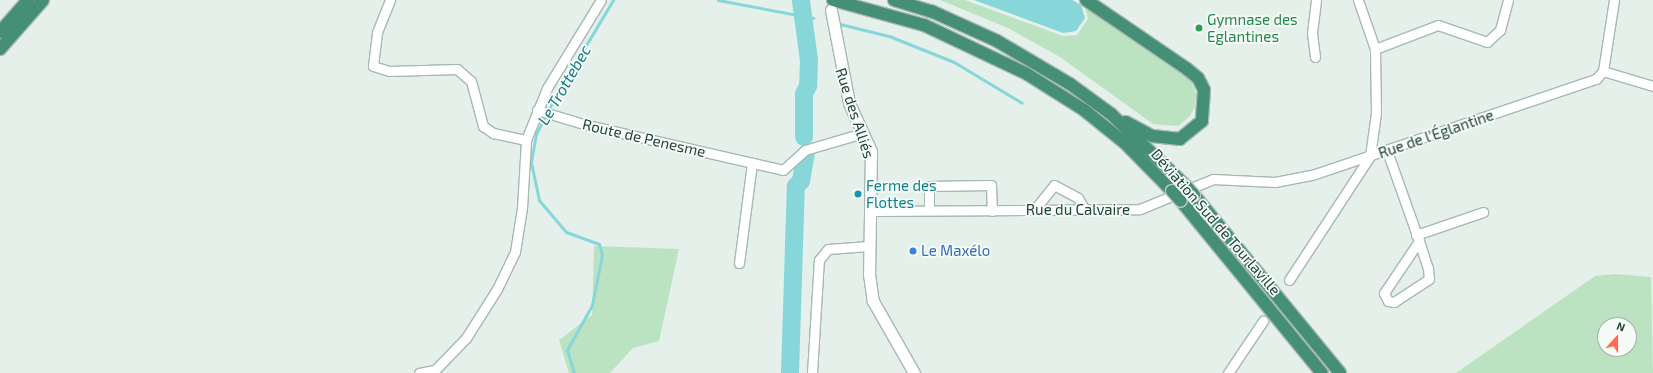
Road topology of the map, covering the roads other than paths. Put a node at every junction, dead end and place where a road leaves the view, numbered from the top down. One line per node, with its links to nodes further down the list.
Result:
1 (28, 0): 12 (highway)
2 (43, 0): 13 (highway)
3 (390, 0): 21 (street)
4 (601, 0): 18 (street)
5 (894, 0): 19 (highway, Déviation Sud de Tourlaville)
6 (1086, 0): 19 (highway)
7 (1316, 0): 15 (street)
8 (1358, 0): 14 (street)
9 (1508, 0): 14 (street)
10 (1614, 0): 16 (street)
11 (835, 4): 20 (street, Rue des Alliés); 41 (highway, Déviation Sud de Tourlaville, bridge)
12 (0, 32)
13 (0, 49)
14 (1375, 49): 23 (street)
15 (1315, 58)
16 (1603, 71): 17 (street); 22 (street, Rue de l'Églantine)
17 (1653, 86)
18 (537, 110): 21 (street); 24 (street, Route de Penesme)
19 (1111, 114): 42 (highway, Déviation Sud de Tourlaville)
20 (863, 133): 24 (street, Route de Penesme); 28 (street, Rue des Alliés)
21 (526, 140): 36 (street)
22 (1387, 151): 23 (street, Rue de l'Églantine); 31 (street)
23 (1370, 156): 27 (street, Rue du Calvaire); 34 (street, Rue de l'Églantine)
24 (752, 163): 33 (street)
25 (929, 210): 28 (street, Rue du Calvaire); 29 (street, Rue du Calvaire); 29 (street)
26 (1034, 210): 27 (street, Rue du Calvaire); 27 (street); 29 (street, Rue du Calvaire)
27 (1085, 210)
28 (872, 211): 32 (street, Rue des Alliés)
29 (992, 211)
30 (1483, 212): 31 (street)
31 (1418, 238): 31 (street)
32 (869, 246): 38 (street); 39 (street, Rue des Alliés)
33 (739, 263)
34 (1290, 280)
35 (1263, 321): 40 (street)
36 (435, 371): 37 (street)
37 (419, 373)
38 (812, 373)
39 (914, 373)
40 (1228, 373)
41 (1322, 373)
42 (1340, 373)

